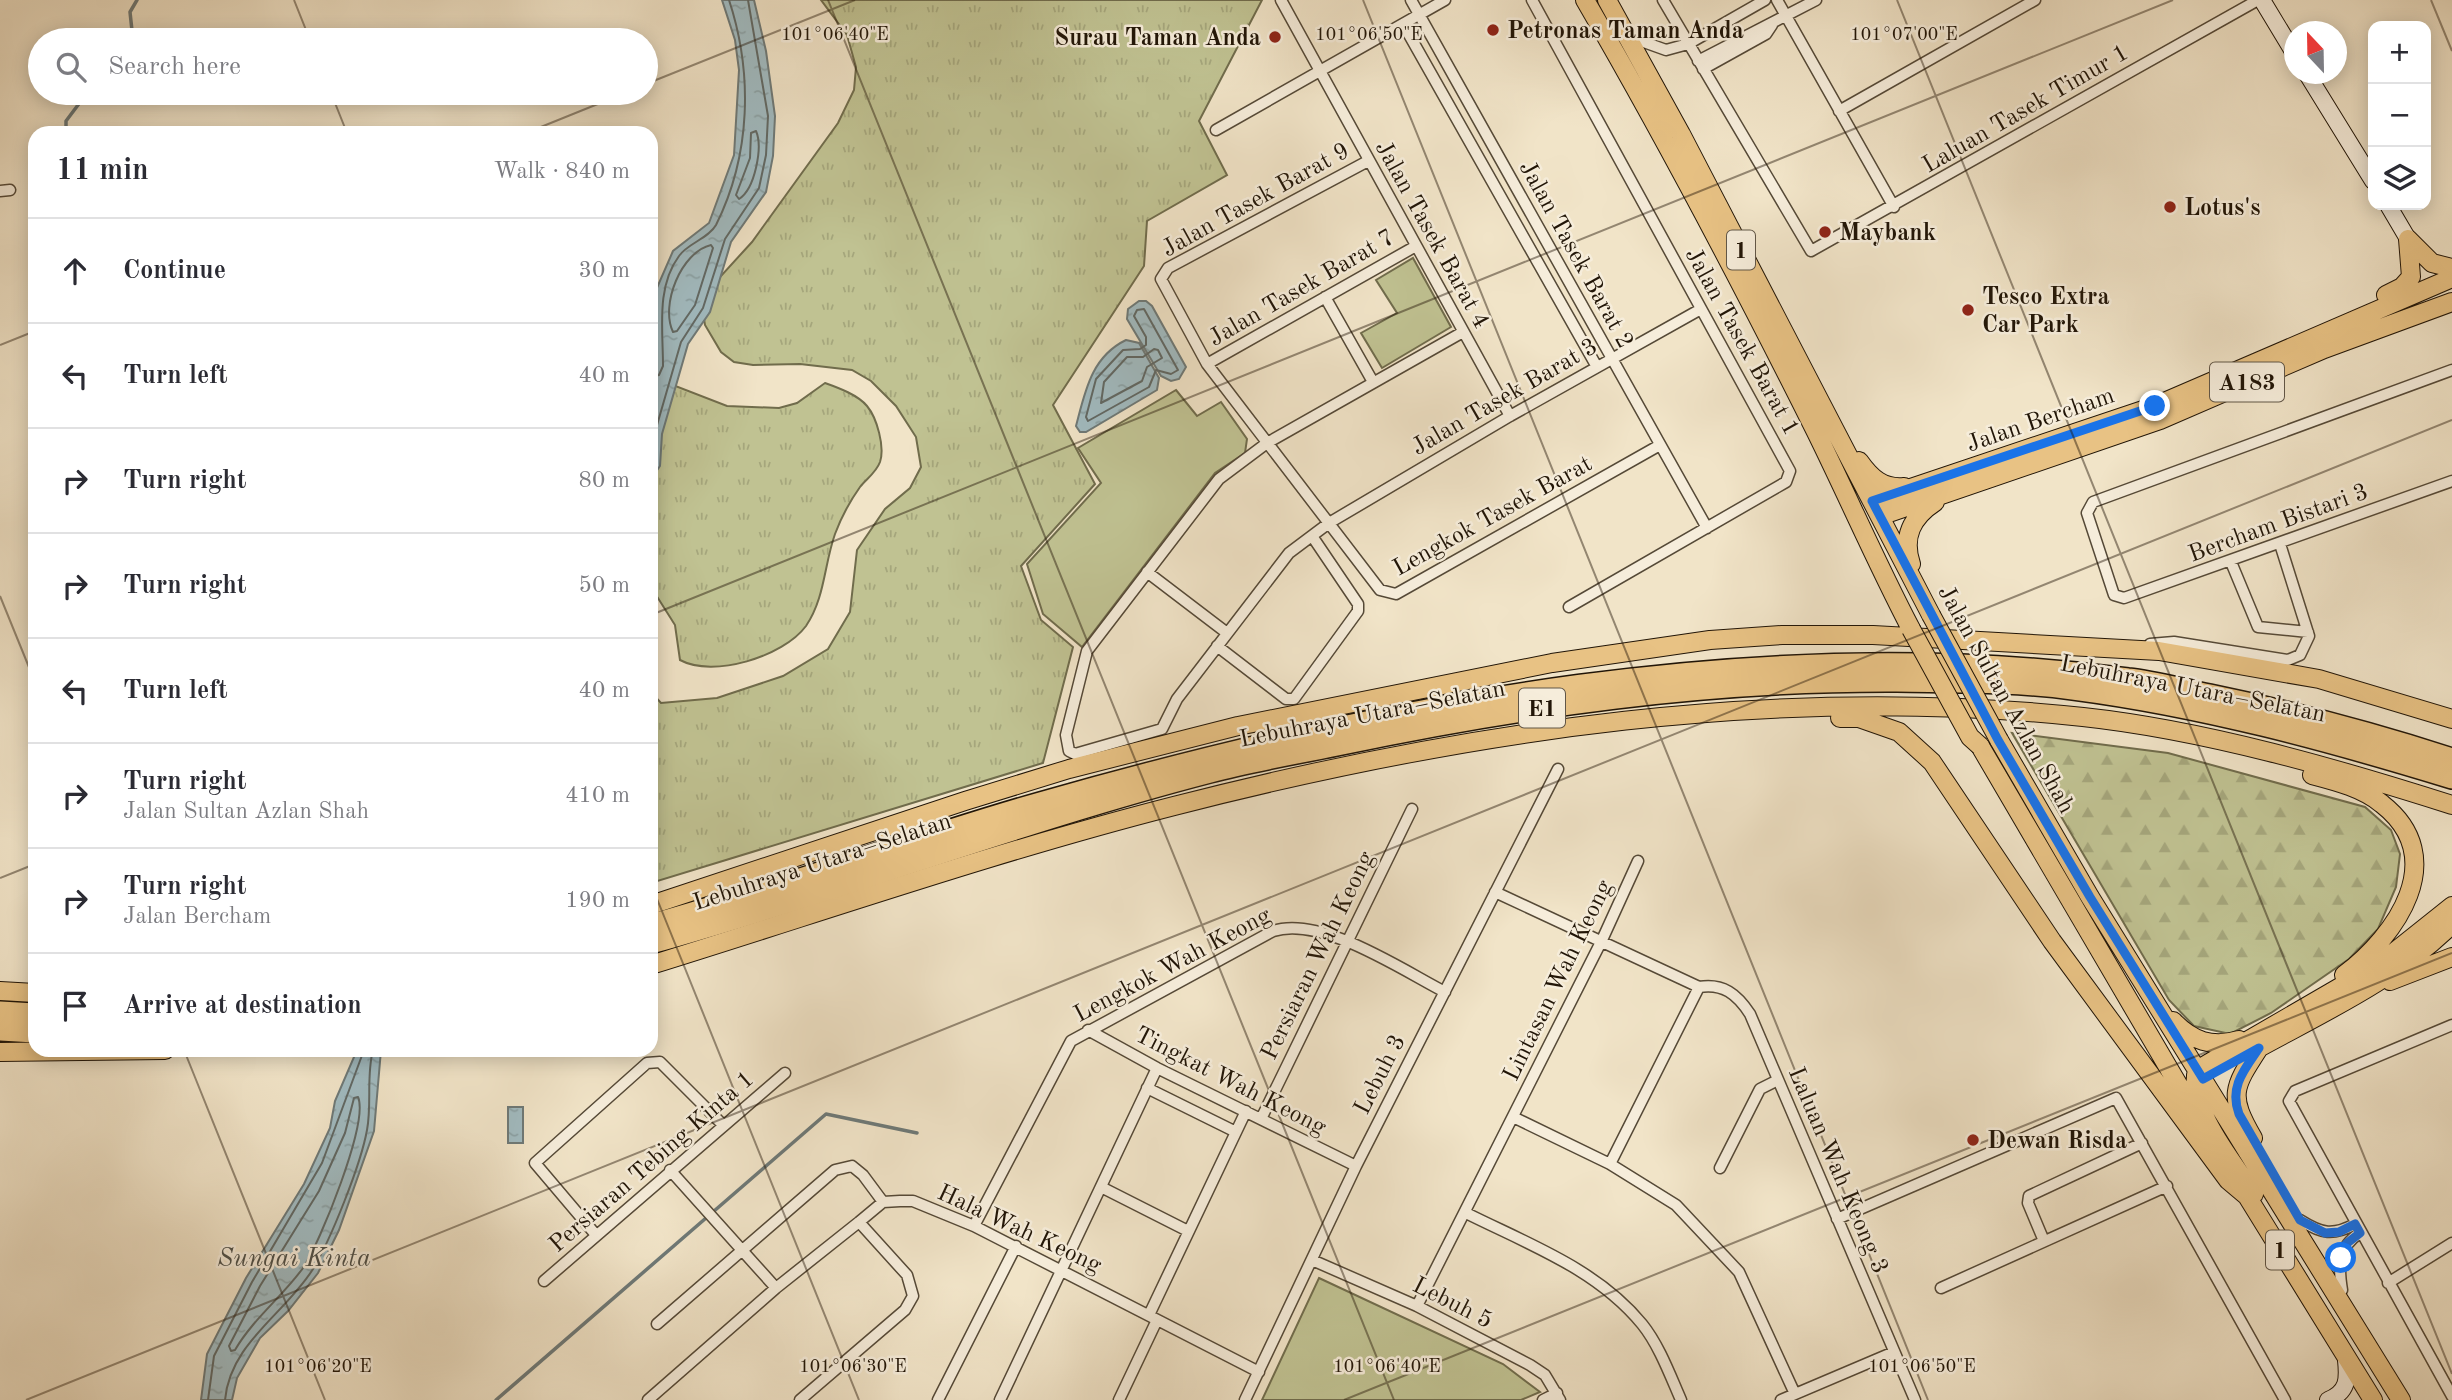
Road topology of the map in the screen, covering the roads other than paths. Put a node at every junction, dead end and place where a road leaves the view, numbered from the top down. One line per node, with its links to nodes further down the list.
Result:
1 (1281, 0): 20 (street, Jalan Tasek Barat 4)
2 (1411, 0): 13 (street, Jalan Tasek Barat 2)
3 (1445, 0): 13 (street)
4 (1532, 0): 38 (street, Jalan Tasek Barat 1)
5 (1585, 0): 54 (main road, Jalan Sultan Azlan Shah / 1)
6 (1607, 0): 16 (main road, Jalan Sultan Azlan Shah / 1)
7 (1663, 0): 18 (street)
8 (1765, 0): 18 (street)
9 (1777, 0): 14 (street)
10 (1816, 0): 14 (street)
11 (2035, 0): 22 (street)
12 (2260, 0): 17 (street); 26 (street, Laluan Tasek Timur 1)
13 (1419, 15): 15 (street); 43 (street, Jalan Tasek Barat 2)
14 (1786, 17): 19 (street); 22 (street)
15 (1403, 24): 20 (street); 45 (street)
16 (1627, 36): 18 (street); 49 (main road, Jalan Sultan Azlan Shah / 1)
17 (2284, 37)
18 (1688, 44): 19 (street)
19 (1701, 65): 26 (street, Laluan Tasek Timur 1)
20 (1319, 72): 23 (street); 24 (street, Jalan Tasek Barat 4)
21 (2313, 84): 25 (street)
22 (1839, 111): 26 (street)
23 (1216, 130)
24 (1368, 160): 29 (street, Jalan Tasek Barat 4); 32 (street, Jalan Tasek Barat 9)
25 (2368, 173)
26 (1894, 207)
27 (2391, 210): 28 (street)
28 (2408, 239): 30 (main road); 31 (main road)
29 (1416, 246): 36 (street, Jalan Tasek Barat 7); 41 (street, Jalan Tasek Barat 4)
30 (2411, 264): 34 (main road); 42 (main road)
31 (2452, 268)
32 (1161, 275): 44 (street, Lengkok Tasek Barat)
33 (2452, 278): 34 (main road, Jalan Bercham / A183)
34 (2433, 285): 35 (main road); 42 (main road, Jalan Bercham / A183)
35 (2452, 292)
36 (1325, 296): 44 (street, Jalan Tasek Barat 7); 47 (street)
37 (2452, 302): 39 (main road, Jalan Bercham / A183)
38 (1701, 309): 43 (street, Jalan Tasek Barat 3); 58 (street, Jalan Tasek Barat 1)
39 (2431, 309): 40 (street); 52 (main road, Jalan Bercham / A183)
40 (2452, 313)
41 (1463, 332): 47 (street); 48 (street, Jalan Tasek Barat 4)
42 (2311, 336): 55 (main road, Jalan Bercham / A183)
43 (1612, 358): 45 (street, Jalan Tasek Barat 3); 51 (street, Jalan Tasek Barat 2)
44 (1207, 364): 50 (street, Lengkok Tasek Barat)
45 (1597, 367): 48 (street, Jalan Tasek Barat 3)
46 (2452, 370): 61 (street, Bercham Bistari 3)
47 (1373, 382): 50 (street)
48 (1510, 416): 57 (street, Jalan Tasek Barat 3)
49 (1830, 422): 55 (main road); 56 (main road, Jalan Sultan Azlan Shah / 1)
50 (1267, 443): 57 (street, Lengkok Tasek Barat); 62 (street)
51 (1660, 445): 57 (street, Lengkok Tasek Barat); 58 (street, Jalan Tasek Barat 2)
52 (2061, 453): 56 (main road, Jalan Bercham / A183); 63 (main road)
53 (2452, 481): 60 (street, Bercham Bistari 3)
54 (1840, 486): 56 (main road); 65 (main road, Jalan Sultan Azlan Shah / 1)
55 (1920, 486): 56 (main road, Jalan Bercham / A183)
56 (1874, 510): 63 (main road, Jalan Sultan Azlan Shah / 1); 65 (main road)
57 (1329, 523): 59 (street, Jalan Tasek Barat 3)
58 (1707, 528): 64 (street, Jalan Tasek Barat 1)
59 (1312, 536): 67 (street, Jalan Tasek Barat 3); 68 (street)
60 (2280, 544): 61 (street, Bercham Bistari 3); 66 (street)
61 (2231, 562): 66 (street)
62 (1147, 572): 67 (street); 68 (street, Jalan Tasek Barat 3)
63 (1919, 590): 65 (main road, Jalan Sultan Azlan Shah / 1)
64 (1569, 607)
65 (1920, 623): 93 (main road, Jalan Sultan Azlan Shah / 1, bridge); 102 (main road, Jalan Sultan Azlan Shah / 1, bridge)
66 (2308, 632): 69 (street)
67 (1227, 633): 68 (street, Jalan Tasek Barat 3)
68 (1217, 646)
69 (2105, 647): 71 (main road); 80 (main road)
70 (1705, 712): 72 (main road); 88 (main road); 122 (main road)
71 (2452, 719)
72 (2164, 730): 76 (main road); 94 (main road)
73 (2452, 759): 82 (highway, Lebuhraya Utara–Selatan / E1)
74 (1558, 769): 79 (street, Lebuh 3)
75 (2452, 778): 85 (highway, Lebuhraya Utara–Selatan / E1)
76 (2452, 805)
77 (1412, 809): 86 (street, Persiaran Wah Keong)
78 (1638, 861): 84 (street, Lintasan Wah Keong)
79 (1495, 892): 84 (street, Laluan Wah Keong 3); 91 (street, Lebuh 3)
80 (658, 903)
81 (2452, 906): 94 (main road)
82 (658, 923)
83 (2452, 924): 94 (main road)
84 (1602, 940): 89 (street, Laluan Wah Keong 3); 111 (street, Lintasan Wah Keong)
85 (658, 941)
86 (1346, 942): 91 (street, Lengkok Wah Keong); 99 (street, Lengkok Wah Keong); 112 (street, Persiaran Wah Keong)
87 (2452, 957): 94 (main road)
88 (658, 963)
89 (1699, 986): 107 (street, Laluan Wah Keong 3); 116 (street)
90 (0, 992): 92 (main road)
91 (1445, 992): 117 (street, Lebuh 3)
92 (28, 993)
93 (2157, 1003): 101 (main road); 108 (main road, Jalan Sultan Azlan Shah / 1)
94 (2318, 1009): 101 (main road)
95 (0, 1012): 96 (highway)
96 (28, 1014)
97 (2452, 1025): 129 (street)
98 (0, 1030): 100 (highway)
99 (1088, 1030): 105 (street, Tingkat Wah Keong); 128 (street, Lengkok Wah Keong)
100 (28, 1032)
101 (2260, 1041): 108 (main road); 126 (main road)
102 (2156, 1047): 108 (main road); 122 (main road, Jalan Sultan Azlan Shah / 1)
103 (0, 1052): 104 (main road)
104 (28, 1052)
105 (1157, 1068): 109 (street); 110 (street, Tingkat Wah Keong)
106 (785, 1073): 113 (street, Persiaran Tebing Kinta 1)
107 (1778, 1080): 118 (street); 125 (street, Laluan Wah Keong 3)
108 (2201, 1085): 149 (main road, Jalan Sultan Azlan Shah / 1); 165 (main road)
109 (1147, 1088): 114 (street, Tingkat Wah Keong); 121 (street)
110 (1246, 1111): 112 (street, Tingkat Wah Keong); 114 (street)
111 (1513, 1117): 116 (street); 124 (street, Lintasan Wah Keong)
112 (1261, 1119): 117 (street, Tingkat Wah Keong)
113 (723, 1125): 119 (street, Persiaran Tebing Kinta 1); 131 (street)
114 (1236, 1132): 130 (street)
115 (2142, 1143): 120 (street); 125 (street); 132 (street)
116 (1610, 1164): 150 (street)
117 (1356, 1166): 136 (street, Lebuh 3)
118 (1720, 1168)
119 (670, 1170): 131 (street, Persiaran Tebing Kinta 1); 135 (street)
120 (2167, 1186): 132 (street); 163 (street)
121 (1101, 1187): 130 (street); 137 (street)
122 (2248, 1196): 147 (main road, Jalan Sultan Azlan Shah / 1)
123 (883, 1202): 127 (street); 128 (street, Hala Wah Keong); 135 (street)
124 (1466, 1213): 143 (street, Lintasan Wah Keong); 160 (street)
125 (1837, 1219): 146 (street, Laluan Wah Keong 3)
126 (2300, 1220): 129 (street); 142 (main road)
127 (859, 1222): 140 (street); 154 (street)
128 (974, 1226): 134 (street, Hala Wah Keong)
129 (2358, 1228): 139 (street); 142 (street)
130 (1188, 1231): 144 (street)
131 (596, 1235): 138 (street, Persiaran Tebing Kinta 1)
132 (2044, 1241): 141 (street)
133 (2452, 1243): 139 (street)
134 (1016, 1246): 137 (street, Hala Wah Keong); 155 (street)
135 (743, 1251): 140 (street); 145 (street)
136 (1312, 1260): 143 (street, Lebuh 5); 148 (street, Lebuh 3)
137 (1062, 1270): 144 (street, Hala Wah Keong); 156 (street)
138 (544, 1281)
139 (2388, 1283): 151 (street)
140 (776, 1288): 153 (street)
141 (1941, 1288)
142 (2342, 1290): 149 (main road)
143 (1417, 1306): 152 (street, Lebuh 5)
144 (1153, 1317): 148 (street, Hala Wah Keong); 157 (street)
145 (657, 1324)
146 (1894, 1352): 150 (street); 162 (street, Laluan Wah Keong 3)
147 (2346, 1360): 164 (street); 165 (main road, Jalan Sultan Azlan Shah / 1)
148 (1259, 1372): 158 (street, Lebuh 3)
149 (2396, 1393)
150 (1796, 1394): 161 (street)
151 (2452, 1396)
152 (1559, 1397): 159 (street)
153 (648, 1400)
154 (800, 1400)
155 (938, 1400)
156 (1000, 1400)
157 (1119, 1400)
158 (1245, 1400)
159 (1543, 1400)
160 (1681, 1400)
161 (1781, 1400)
162 (1914, 1400)
163 (2285, 1400)
164 (2328, 1400)
165 (2376, 1400)

